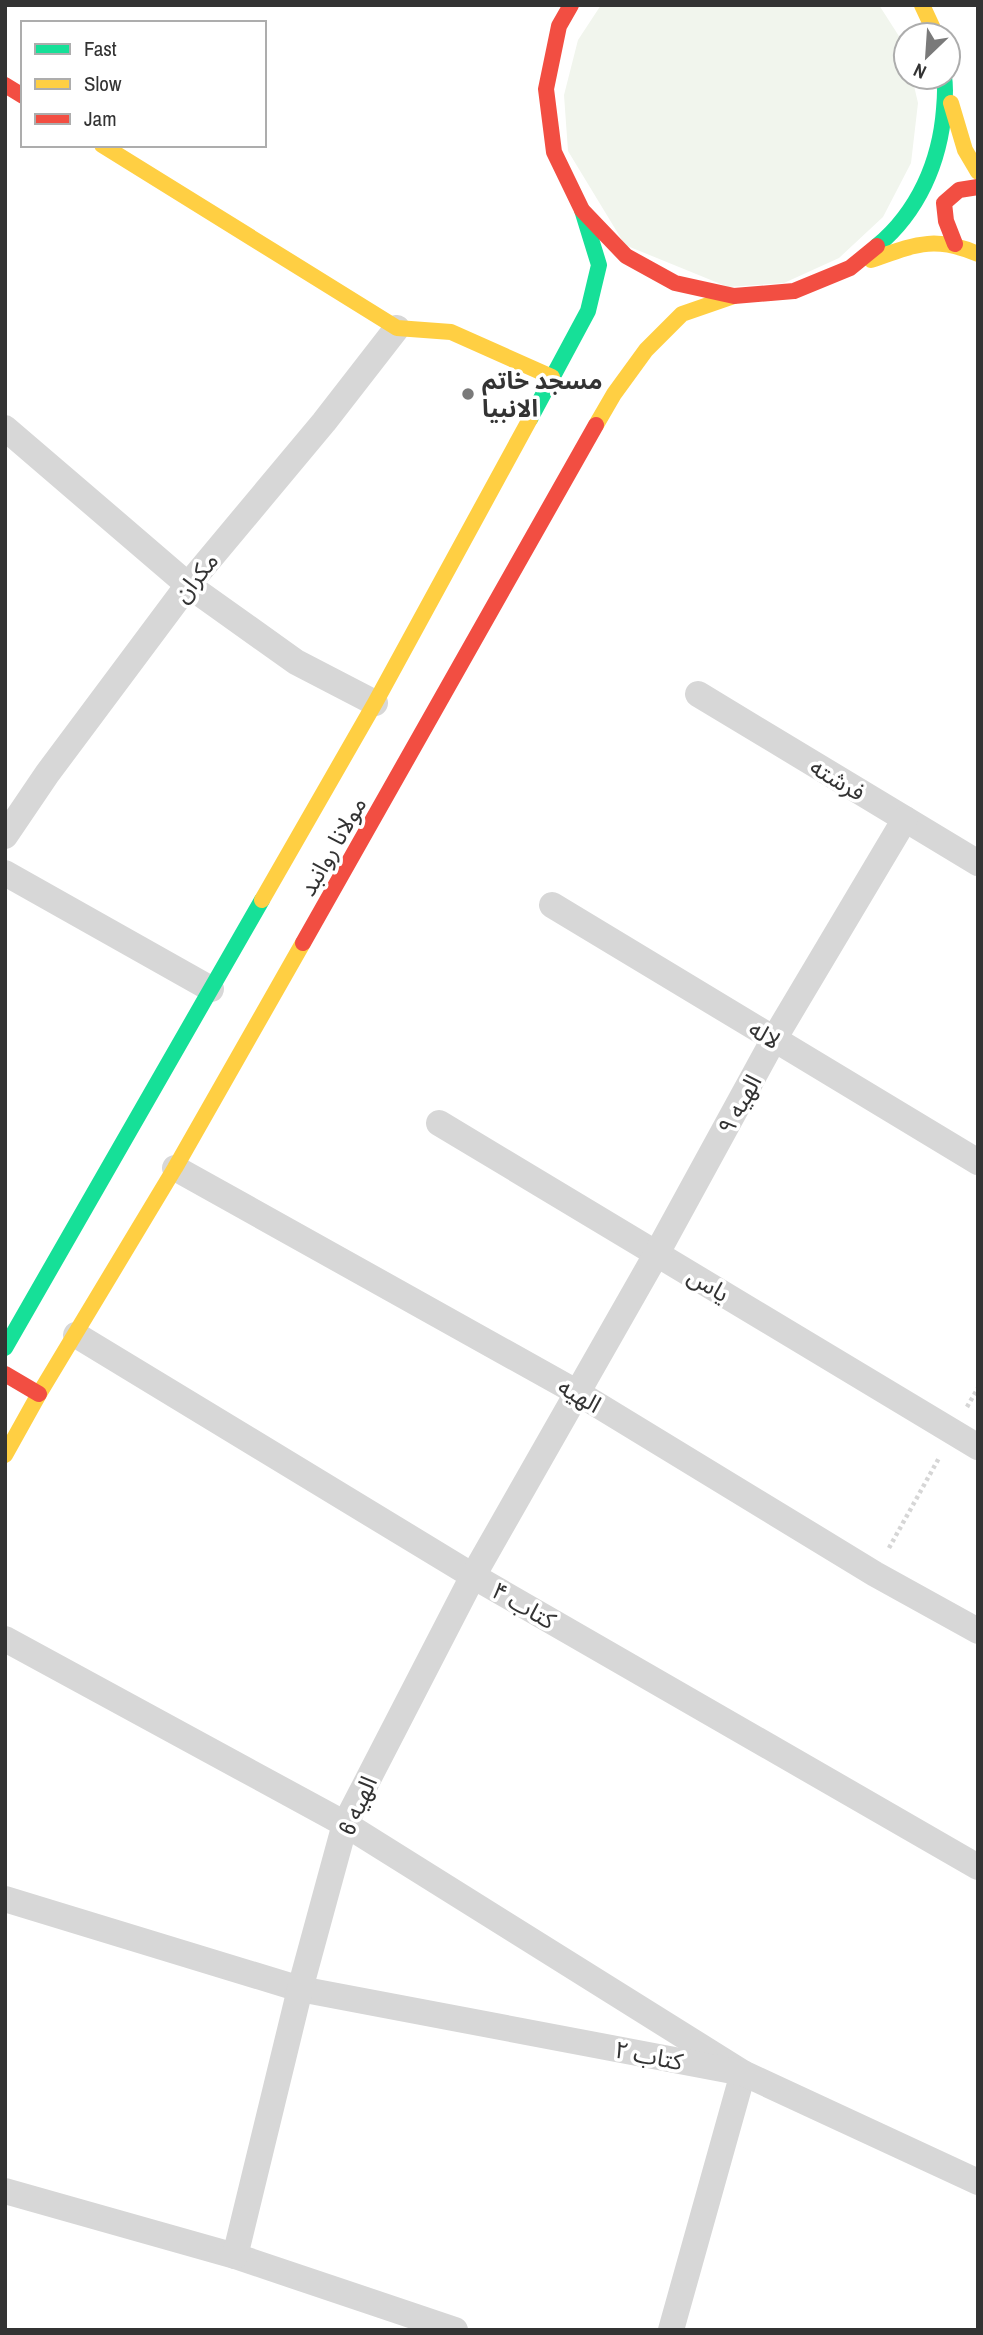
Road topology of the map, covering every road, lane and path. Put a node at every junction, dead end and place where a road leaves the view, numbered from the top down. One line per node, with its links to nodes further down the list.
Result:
1 (571, 5): 11 (street)
2 (922, 5): 3 (street)
3 (929, 21)
4 (5, 85): 7 (street)
5 (944, 91): 14 (street)
6 (948, 91): 9 (street)
7 (21, 95)
8 (105, 147): 16 (street)
9 (978, 172)
10 (978, 187): 12 (street)
11 (582, 210): 15 (street); 17 (street, مولانا روانبد)
12 (956, 244): 13 (street); 14 (street)
13 (978, 254)
14 (850, 268): 15 (street)
15 (734, 296): 31 (street, مولانا روانبد)
16 (397, 328): 17 (street); 19 (street, مکران)
17 (552, 377): 21 (street, مولانا روانبد)
18 (5, 428): 19 (street)
19 (188, 585): 21 (street); 23 (street, مکران)
20 (698, 694): 22 (street, فرشته)
21 (375, 703): 27 (street, مولانا روانبد)
22 (905, 819): 24 (street, فرشته); 28 (street, الهیه ۹)
23 (5, 836)
24 (978, 863)
25 (5, 873): 27 (street)
26 (552, 905): 28 (street, لاله)
27 (211, 989): 34 (street, مولانا روانبد)
28 (775, 1040): 30 (street, لاله); 32 (street, الهیه ۹)
29 (439, 1124): 32 (street, یاس)
30 (978, 1162)
31 (176, 1168): 33 (street, مولانا روانبد); 37 (street, الهیه)
32 (657, 1253): 37 (street, الهیه ۹); 39 (street, یاس)
33 (76, 1335): 38 (street, مولانا روانبد); 43 (street, کتاب ۴)
34 (5, 1348)
35 (5, 1374): 38 (street)
36 (978, 1388): 39 (path)
37 (578, 1393): 42 (street, الهیه); 43 (street, الهیه 6)
38 (39, 1394): 41 (street, مولانا روانبد)
39 (953, 1433): 40 (street, یاس); 42 (path)
40 (978, 1447)
41 (5, 1455)
42 (875, 1574): 44 (street, الهیه)
43 (473, 1576): 46 (street, الهیه 6); 47 (street, کتاب ۴)
44 (978, 1631)
45 (5, 1639): 46 (street)
46 (345, 1824): 49 (street, الهیه 6); 50 (street)
47 (978, 1867)
48 (5, 1899): 49 (street, کتاب ۲)
49 (300, 1989): 50 (street, کتاب ۲); 53 (street, الهیه 6)
50 (743, 2073): 51 (street, کتاب ۲); 55 (street)
51 (978, 2182)
52 (5, 2191): 53 (street)
53 (235, 2256): 54 (street)
54 (454, 2330)
55 (671, 2330)

